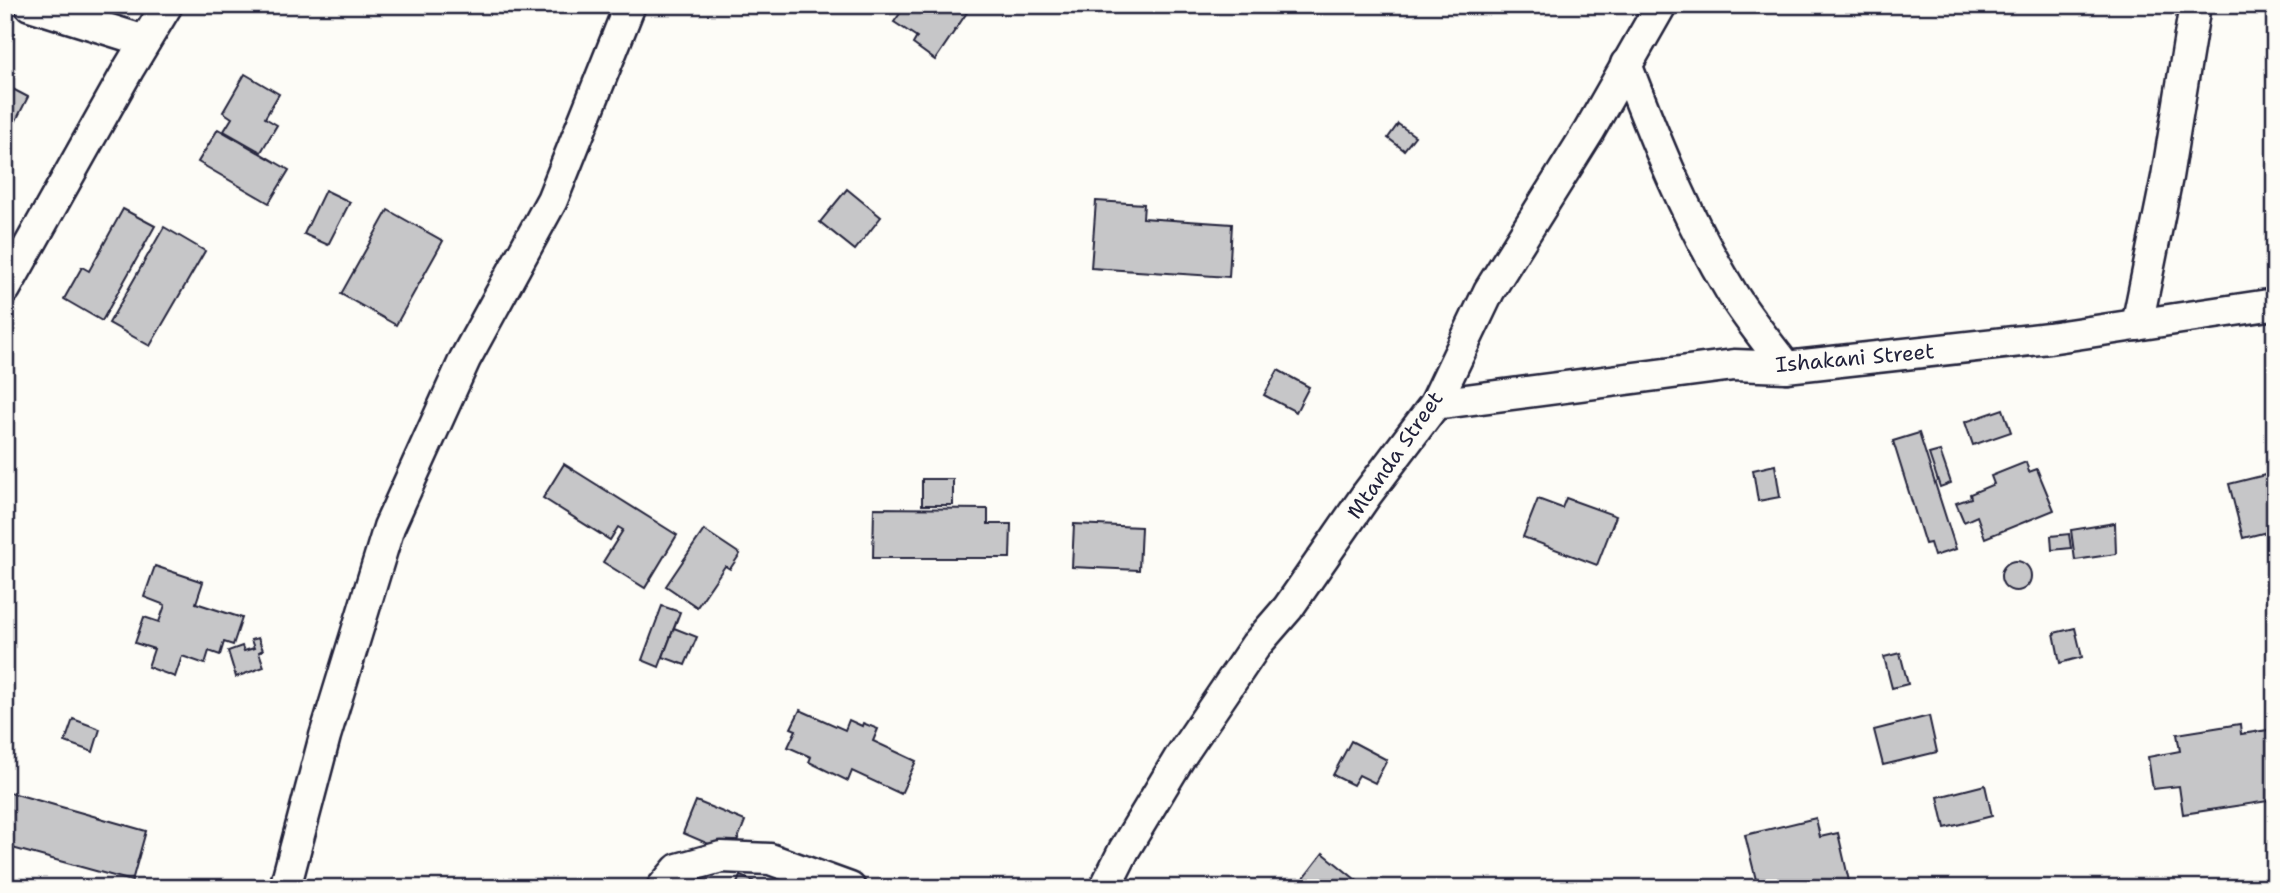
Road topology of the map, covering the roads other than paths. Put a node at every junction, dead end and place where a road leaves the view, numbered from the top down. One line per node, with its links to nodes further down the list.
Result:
1 (30, 5): 6 (street)
2 (167, 5): 6 (street)
3 (630, 5): 13 (street)
4 (1661, 5): 7 (street, Mtanda Street)
5 (2195, 5): 10 (street)
6 (145, 41): 8 (street)
7 (1626, 64): 11 (street); 12 (street, Mtanda Street)
8 (5, 289)
9 (2275, 304): 10 (street, Ishakani Street)
10 (2137, 325): 11 (street, Ishakani Street)
11 (1786, 367): 12 (street, Ishakani Street)
12 (1435, 404): 16 (street, Mtanda Street)
13 (285, 888)
14 (662, 888): 15 (street)
15 (850, 888)
16 (1105, 888)

